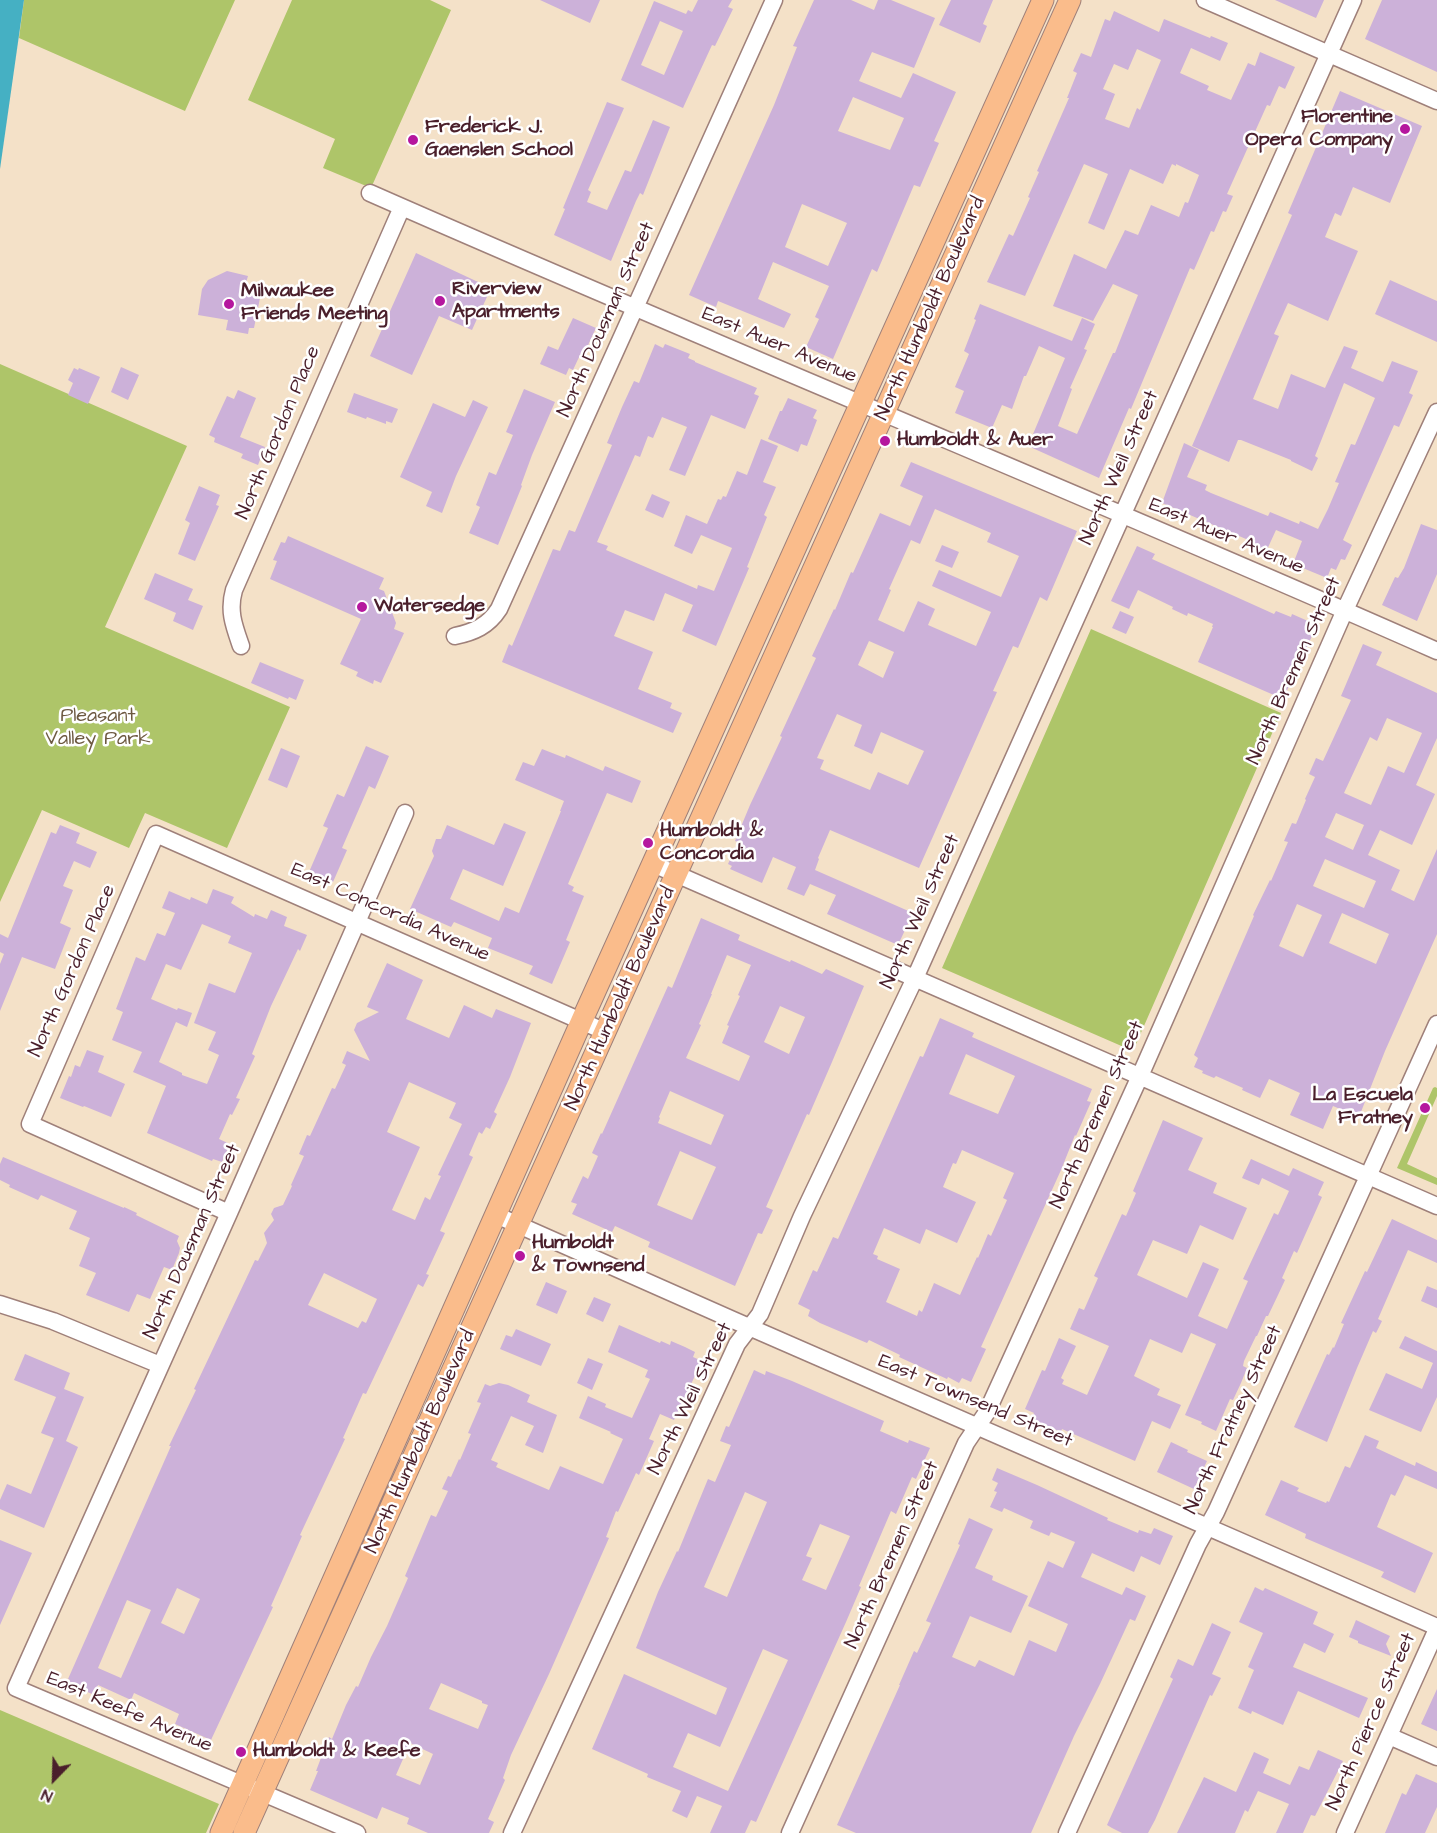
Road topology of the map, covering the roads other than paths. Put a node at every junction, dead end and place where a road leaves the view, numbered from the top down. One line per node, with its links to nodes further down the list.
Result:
1 (774, 0): 10 (street, North Dousman Street)
2 (1043, 0): 11 (main road, North Humboldt Boulevard)
3 (1070, 0): 13 (main road, North Humboldt Boulevard)
4 (1205, 0): 6 (street)
5 (1353, 0): 6 (street, North Weil Street)
6 (1330, 53): 7 (street); 14 (street, North Weil Street)
7 (1437, 101)
8 (370, 193): 9 (street, East Auer Avenue)
9 (402, 207): 10 (street, East Auer Avenue); 17 (street, North Gordon Place)
10 (636, 308): 11 (street, East Auer Avenue); 16 (street, North Dousman Street)
11 (861, 404): 13 (street, East Auer Avenue); 21 (main road, North Humboldt Boulevard)
12 (1437, 412): 15 (street, North Bremen Street)
13 (884, 413): 14 (street, East Auer Avenue); 22 (main road, North Humboldt Boulevard)
14 (1122, 515): 15 (street, East Auer Avenue); 24 (street, North Weil Street)
15 (1344, 610): 18 (street, East Auer Avenue); 28 (street, North Bremen Street)
16 (455, 636)
17 (241, 646)
18 (1437, 651)
19 (405, 813): 23 (street, North Dousman Street)
20 (156, 834): 23 (street, East Concordia Avenue); 31 (street, North Gordon Place)
21 (653, 864): 22 (street); 25 (main road, North Humboldt Boulevard)
22 (677, 875): 24 (street); 27 (main road, North Humboldt Boulevard)
23 (357, 922): 25 (street, East Concordia Avenue); 31 (street, North Dousman Street)
24 (915, 978): 28 (street); 35 (street, North Weil Street)
25 (582, 1021): 27 (street, East Concordia Avenue); 32 (main road, North Humboldt Boulevard)
26 (1437, 1024): 29 (street, North Fratney Street)
27 (606, 1032): 33 (main road, North Humboldt Boulevard)
28 (1140, 1077): 29 (street); 37 (street, North Bremen Street)
29 (1369, 1176): 30 (street); 38 (street, North Fratney Street)
30 (1437, 1206)
31 (229, 1213): 36 (street, North Dousman Street)
32 (496, 1215): 33 (street, East Townsend Street); 43 (main road, North Humboldt Boulevard)
33 (519, 1225): 35 (street, East Townsend Street); 43 (main road, North Humboldt Boulevard)
34 (0, 1304): 36 (street)
35 (749, 1327): 37 (street, East Townsend Street); 47 (street, North Weil Street)
36 (160, 1365): 40 (street, North Dousman Street)
37 (978, 1426): 38 (street, East Townsend Street); 48 (street, North Bremen Street)
38 (1208, 1526): 39 (street, East Townsend Street); 49 (street, North Fratney Street)
39 (1437, 1628): 41 (street, North Pierce Street)
40 (16, 1688): 43 (street, East Keefe Avenue)
41 (1389, 1736): 42 (street); 50 (street, North Pierce Street)
42 (1437, 1757)
43 (253, 1788): 44 (main road, North Humboldt Boulevard); 45 (main road, North Humboldt Boulevard); 46 (street, East Keefe Avenue)
44 (221, 1833)
45 (244, 1833)
46 (357, 1833)
47 (512, 1833)
48 (790, 1833)
49 (1067, 1833)
50 (1345, 1833)

